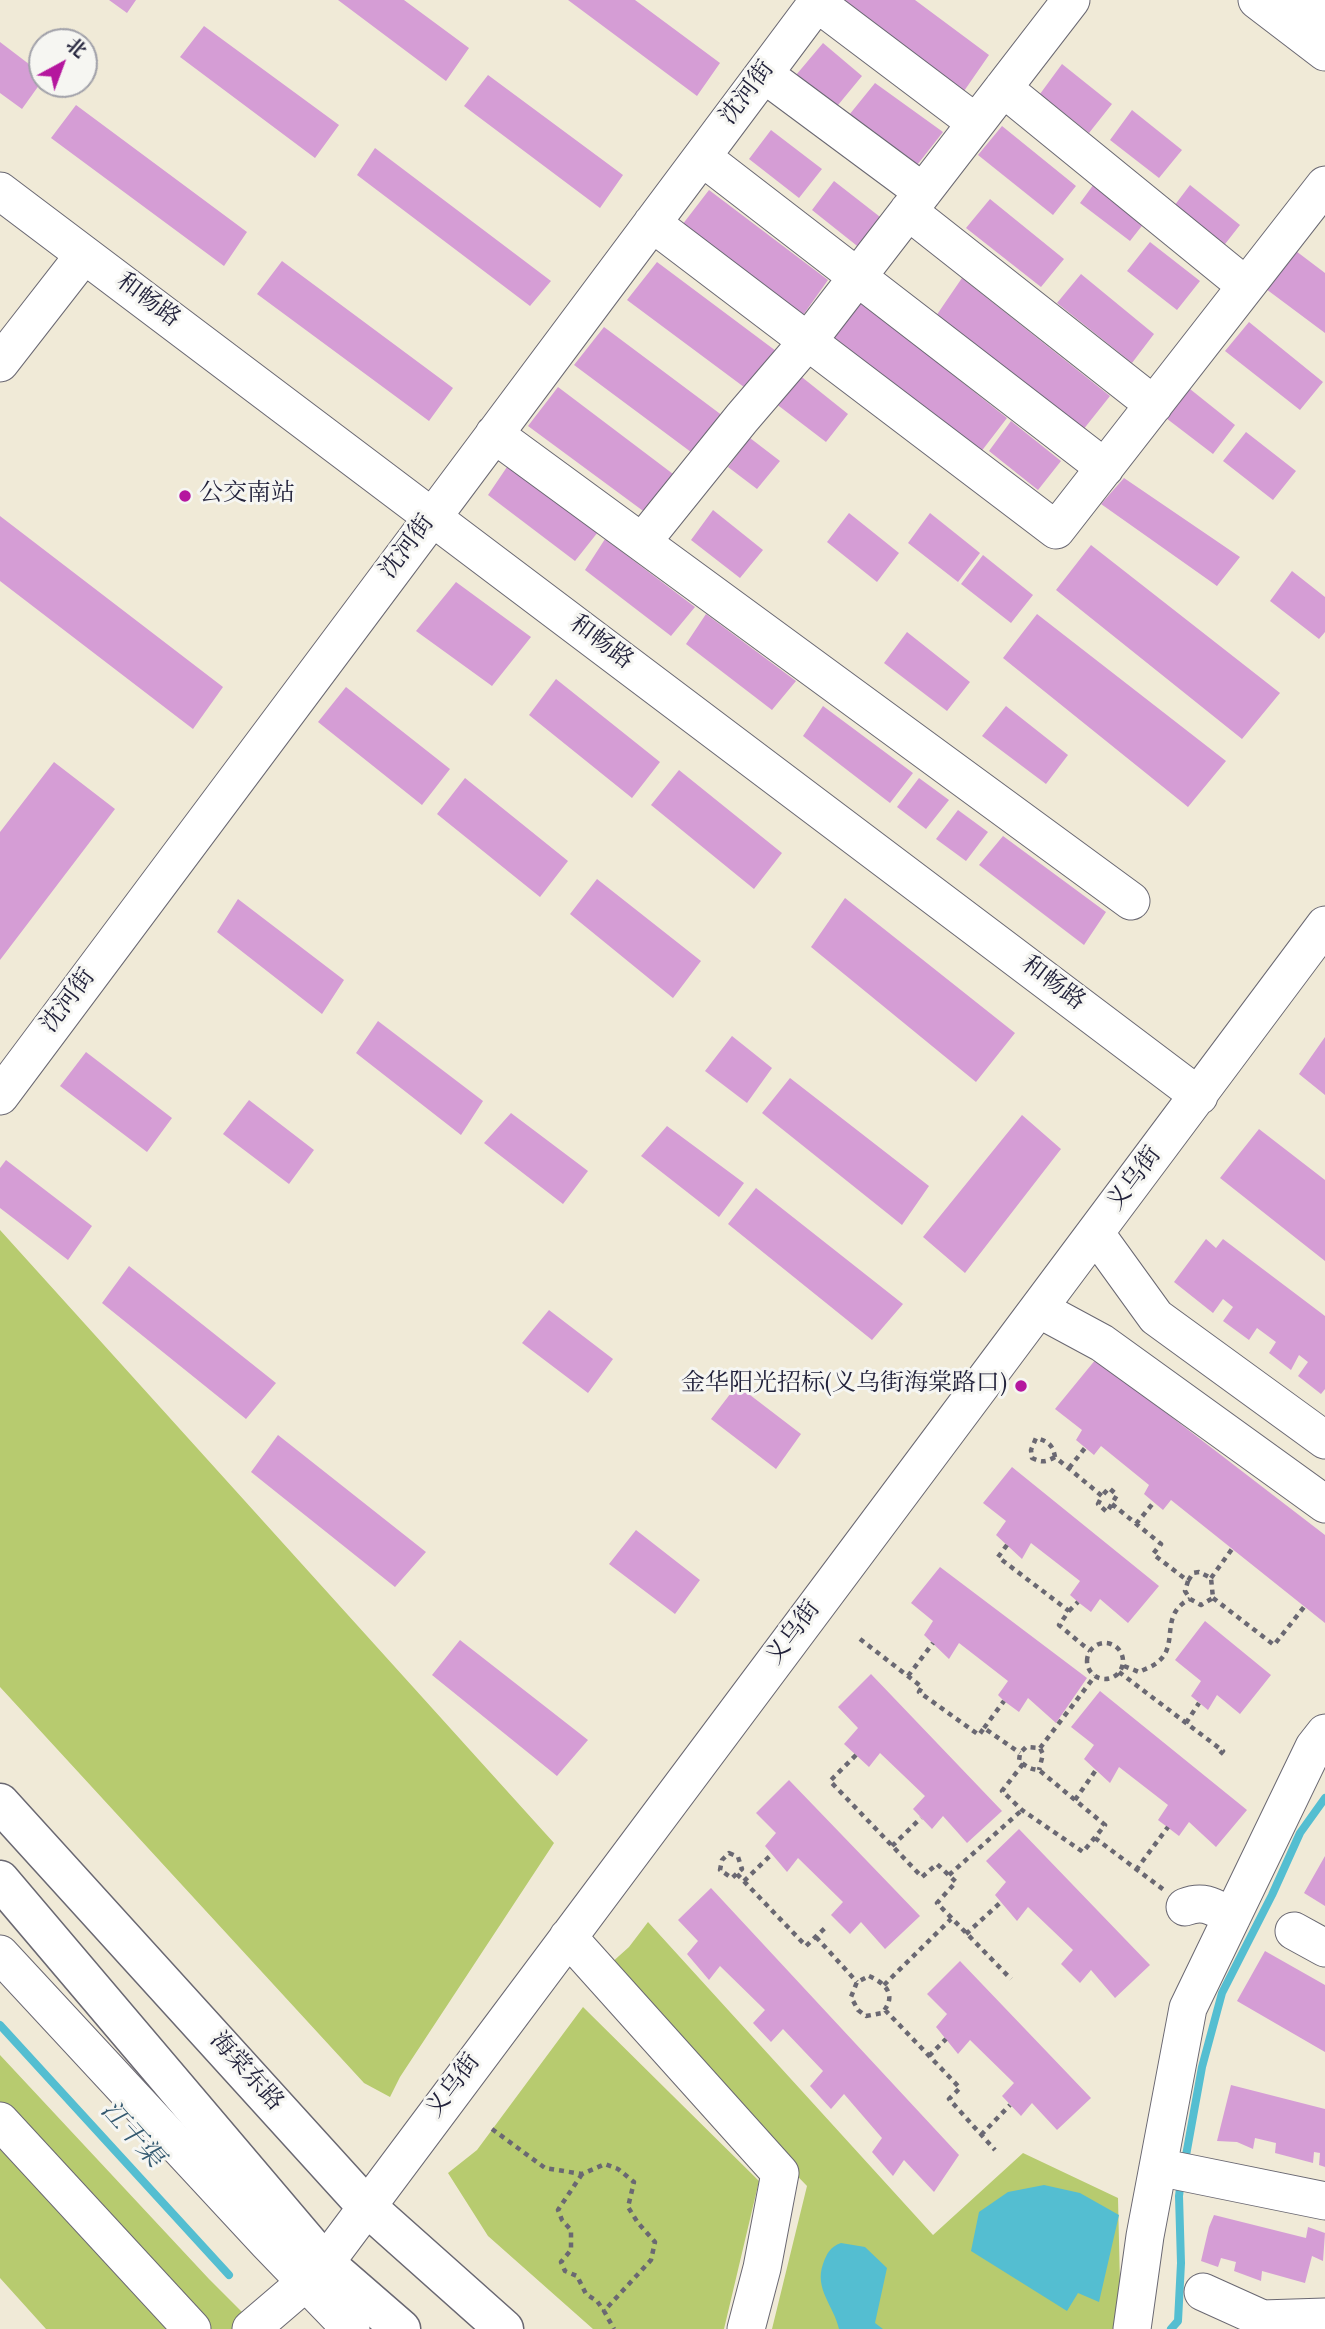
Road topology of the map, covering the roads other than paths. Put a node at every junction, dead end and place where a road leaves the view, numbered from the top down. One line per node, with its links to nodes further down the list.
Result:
1 (1071, 0): 8 (street)
2 (1256, 0): 6 (street)
3 (1302, 0): 5 (street)
4 (818, 1): 7 (street, 沈河街); 9 (street)
5 (1325, 17)
6 (1325, 52)
7 (764, 74): 10 (street, 沈河街); 13 (street)
8 (1003, 88): 9 (street); 17 (street)
9 (976, 123): 13 (street)
10 (702, 157): 14 (street, 沈河街); 16 (street)
11 (1325, 185): 17 (street)
12 (0, 191): 15 (street, 和畅路)
13 (916, 202): 16 (street); 20 (street)
14 (652, 223): 18 (street); 21 (street, 沈河街)
15 (84, 255): 19 (street); 23 (street, 和畅路)
16 (858, 277): 18 (street); 22 (street)
17 (1246, 286): 20 (street)
18 (808, 341): 22 (street); 24 (street)
19 (0, 363)
20 (1154, 405): 22 (street)
21 (494, 434): 23 (street, 沈河街); 24 (street)
22 (1104, 468)
23 (432, 517): 27 (street, 沈河街); 28 (street, 和畅路)
24 (643, 541): 25 (street)
25 (1131, 901)
26 (1325, 925): 28 (street, 义乌街)
27 (0, 1096)
28 (1199, 1096): 29 (street, 义乌街)
29 (1096, 1234): 30 (street, 义乌街); 31 (street)
30 (1039, 1309): 32 (street); 38 (street, 义乌街)
31 (1325, 1440)
32 (1325, 1504)
33 (1325, 1732): 37 (street)
34 (0, 1803): 43 (main road, 海棠东路)
35 (0, 1880): 44 (main road)
36 (1185, 1907): 37 (street)
37 (1232, 1917): 41 (street)
38 (568, 1937): 43 (street, 义乌街); 54 (street)
39 (0, 1954): 44 (street)
40 (0, 2121): 48 (street)
41 (1158, 2167): 42 (street); 55 (street)
42 (1325, 2201)
43 (366, 2206): 44 (street, 义乌街); 53 (main road, 海棠东路)
44 (313, 2277): 49 (street, 义乌街); 50 (street); 51 (street); 52 (main road)
45 (1203, 2292): 47 (street)
46 (1325, 2317): 47 (street)
47 (1274, 2324)
48 (192, 2329)
49 (251, 2329)
50 (282, 2329)
51 (351, 2329)
52 (401, 2329)
53 (504, 2329)
54 (746, 2329)
55 (1132, 2329)

